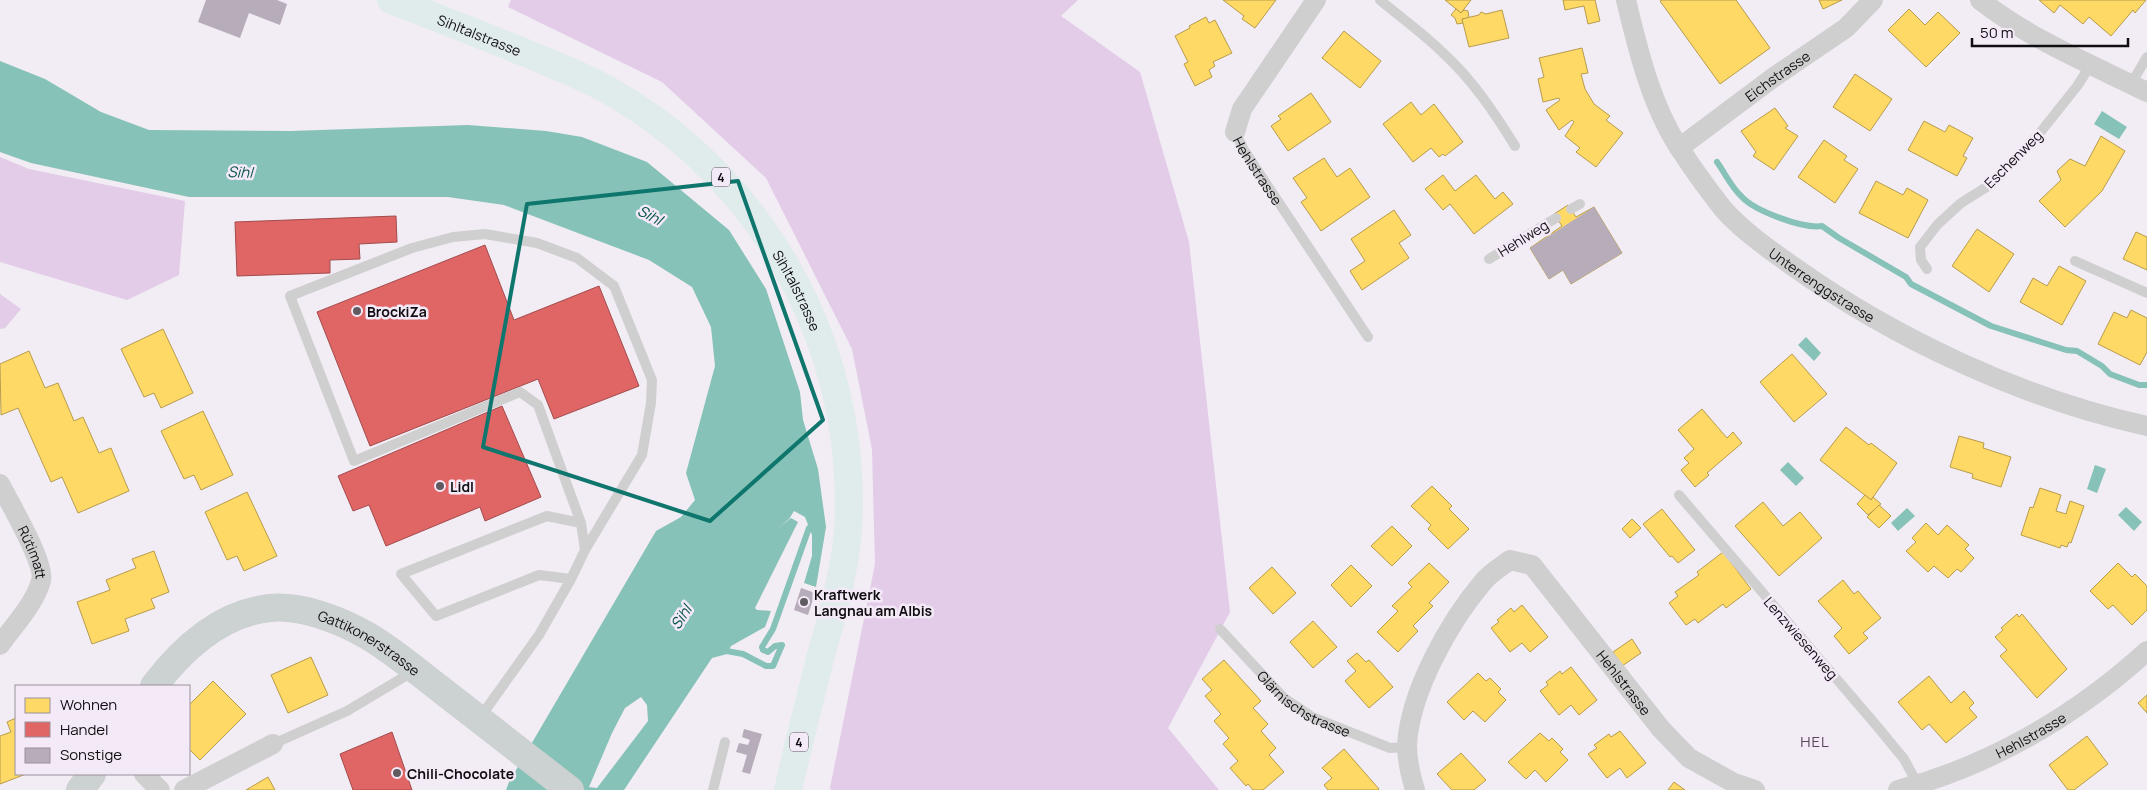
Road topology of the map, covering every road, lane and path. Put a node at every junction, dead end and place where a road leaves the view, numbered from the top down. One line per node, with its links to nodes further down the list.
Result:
1 (391, 0): 42 (main road, Sihltalstrasse / 4)
2 (1316, 0): 10 (street, Hehlstrasse)
3 (1380, 0): 11 (lane)
4 (1626, 0): 12 (street, Unterrenggstrasse)
5 (1874, 0): 12 (street, Eichstrasse)
6 (1980, 0): 8 (street)
7 (2147, 56): 9 (lane)
8 (2091, 64): 9 (street); 16 (lane, Eschenweg)
9 (2139, 88)
10 (1235, 132): 18 (lane, Hehlstrasse)
11 (1516, 146)
12 (1679, 148): 19 (street, Unterrenggstrasse)
13 (1556, 218): 14 (lane, Hehlweg)
14 (1489, 259)
15 (2075, 261): 17 (lane)
16 (1927, 269)
17 (2147, 293)
18 (1368, 338)
19 (2147, 426)
20 (0, 484): 26 (street, Rütimatt)
21 (1679, 495): 36 (lane, Lenzwiesenweg)
22 (581, 524): 23 (lane); 23 (lane); 24 (lane)
23 (585, 550): 24 (lane)
24 (571, 579): 30 (lane)
25 (1220, 629): 33 (lane, Glärnischstrasse)
26 (0, 645)
27 (2147, 651): 36 (street, Hehlstrasse)
28 (416, 670): 29 (main road, Gattikonerstrasse); 30 (main road, Gattikonerstrasse); 32 (lane)
29 (155, 685)
30 (479, 719): 40 (main road, Gattikonerstrasse)
31 (725, 742): 41 (lane)
32 (273, 744): 39 (street)
33 (1407, 747): 43 (street); 44 (street, Hehlstrasse)
34 (91, 775): 37 (main road)
35 (145, 775): 38 (street)
36 (1918, 785): 45 (street, Hehlstrasse)
37 (80, 790)
38 (160, 790)
39 (184, 790)
40 (570, 790)
41 (713, 790)
42 (788, 790)
43 (1415, 790)
44 (1755, 790)
45 (1898, 790)

